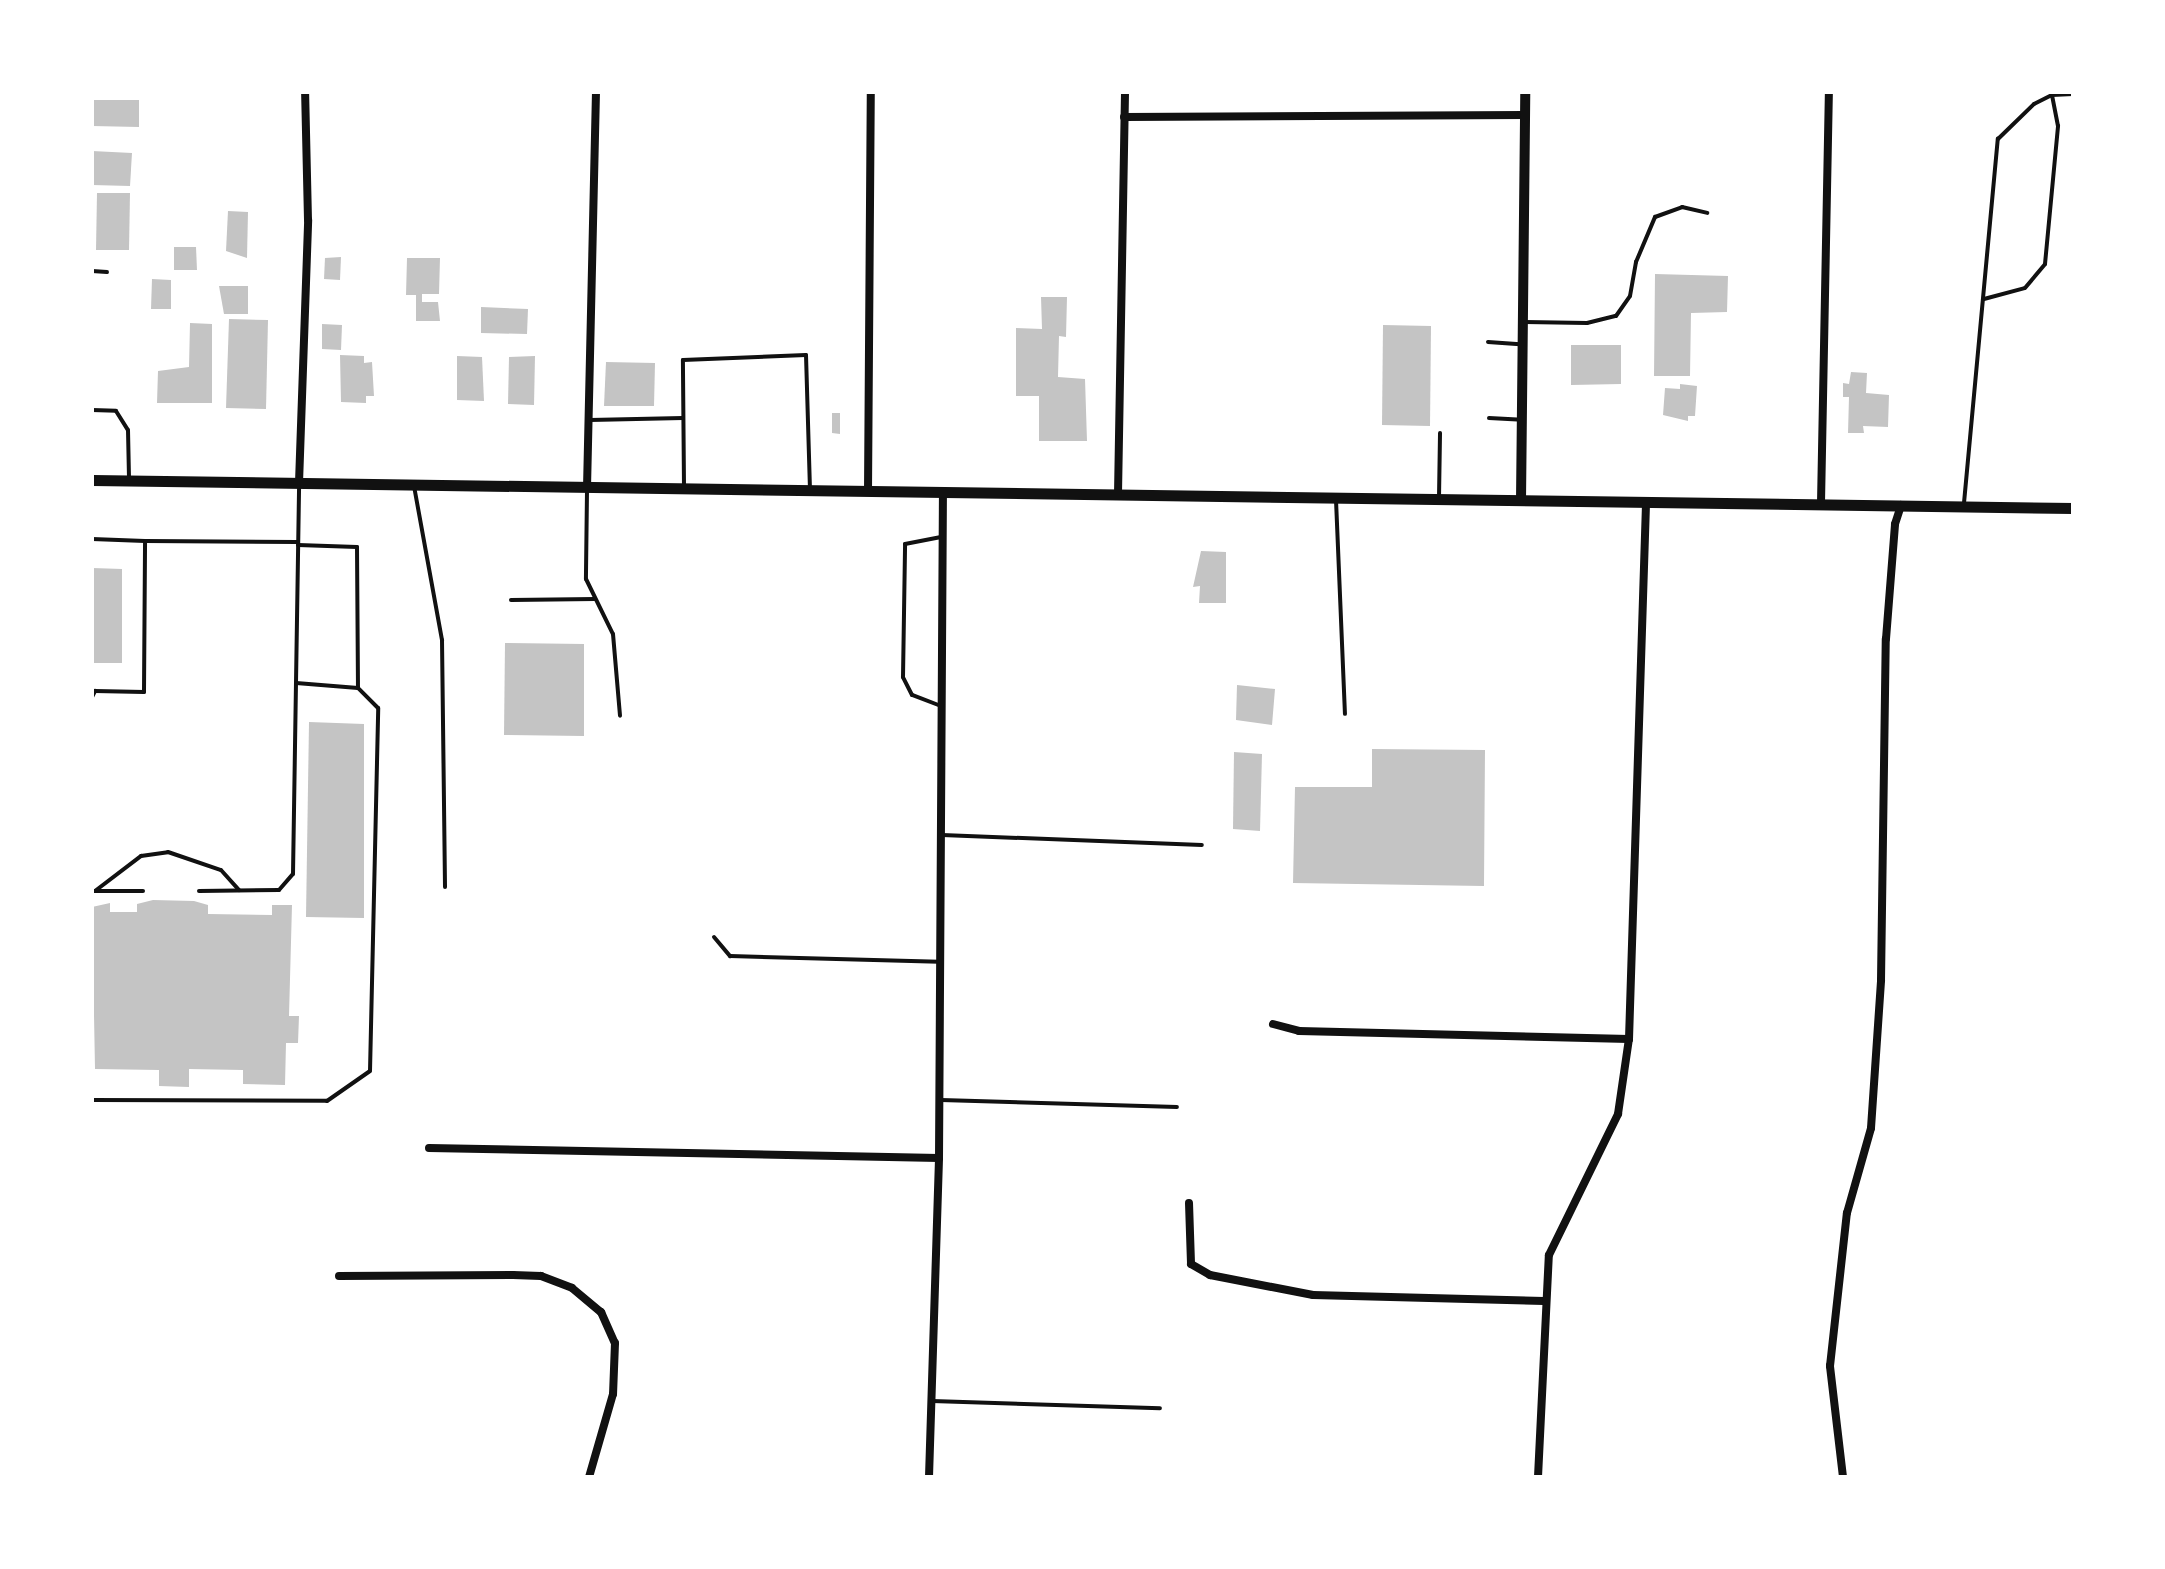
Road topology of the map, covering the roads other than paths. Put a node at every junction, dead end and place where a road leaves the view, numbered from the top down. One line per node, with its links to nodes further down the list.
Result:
1 (305, 92): 26 (street)
2 (596, 92): 21 (street)
3 (871, 92): 31 (street)
4 (1125, 92): 10 (street)
5 (1525, 92): 9 (street)
6 (1829, 92): 38 (street)
7 (2073, 94): 8 (lane)
8 (2052, 95): 14 (lane); 14 (lane)
9 (1524, 115): 10 (street); 15 (street)
10 (1124, 117): 33 (street)
11 (1707, 213): 15 (lane)
12 (92, 271): 13 (lane)
13 (107, 272)
14 (1984, 299): 40 (lane)
15 (1523, 322): 17 (street)
16 (1488, 342): 17 (lane)
17 (1522, 344): 22 (street)
18 (92, 410): 25 (lane)
19 (683, 418): 21 (lane); 29 (lane); 30 (lane)
20 (1489, 418): 22 (lane)
21 (588, 420): 28 (street)
22 (1522, 420): 36 (street)
23 (1440, 433): 35 (lane)
24 (92, 480): 25 (main road)
25 (129, 481): 26 (main road)
26 (299, 483): 27 (main road); 45 (lane)
27 (414, 486): 28 (main road); 56 (lane)
28 (587, 488): 29 (main road); 46 (lane)
29 (684, 490): 30 (main road)
30 (810, 491): 31 (main road)
31 (868, 491): 32 (main road)
32 (943, 491): 33 (main road); 42 (street)
33 (1118, 494): 34 (main road)
34 (1336, 498): 35 (main road); 52 (lane)
35 (1439, 500): 36 (main road)
36 (1521, 501): 37 (main road)
37 (1646, 503): 38 (main road); 64 (street)
38 (1821, 503): 39 (main road)
39 (1901, 505): 40 (main road); 78 (street)
40 (1964, 507): 41 (main road)
41 (2073, 508)
42 (942, 537): 51 (street); 51 (lane)
43 (92, 539): 44 (lane)
44 (145, 541): 45 (lane); 50 (lane)
45 (298, 544): 48 (lane); 49 (lane)
46 (595, 599): 47 (lane); 53 (lane)
47 (511, 600)
48 (296, 683): 49 (lane); 57 (lane)
49 (358, 688): 65 (lane)
50 (92, 697)
51 (941, 706): 54 (street)
52 (1345, 714)
53 (620, 716)
54 (940, 835): 55 (lane); 62 (street)
55 (1202, 845)
56 (445, 887)
57 (239, 890): 58 (lane); 60 (lane)
58 (94, 891): 59 (lane)
59 (143, 891)
60 (199, 891)
61 (714, 937): 62 (lane)
62 (939, 962): 66 (street)
63 (1273, 1024): 64 (street)
64 (1629, 1039): 72 (street)
65 (92, 1100)
66 (939, 1100): 67 (lane); 69 (street)
67 (1177, 1107)
68 (429, 1148): 69 (street)
69 (939, 1158): 73 (street)
70 (1189, 1203): 72 (street)
71 (339, 1276): 75 (street)
72 (1544, 1301): 77 (street)
73 (929, 1401): 74 (lane); 76 (street)
74 (1160, 1408)
75 (589, 1477)
76 (929, 1477)
77 (1538, 1477)
78 (1843, 1477)

